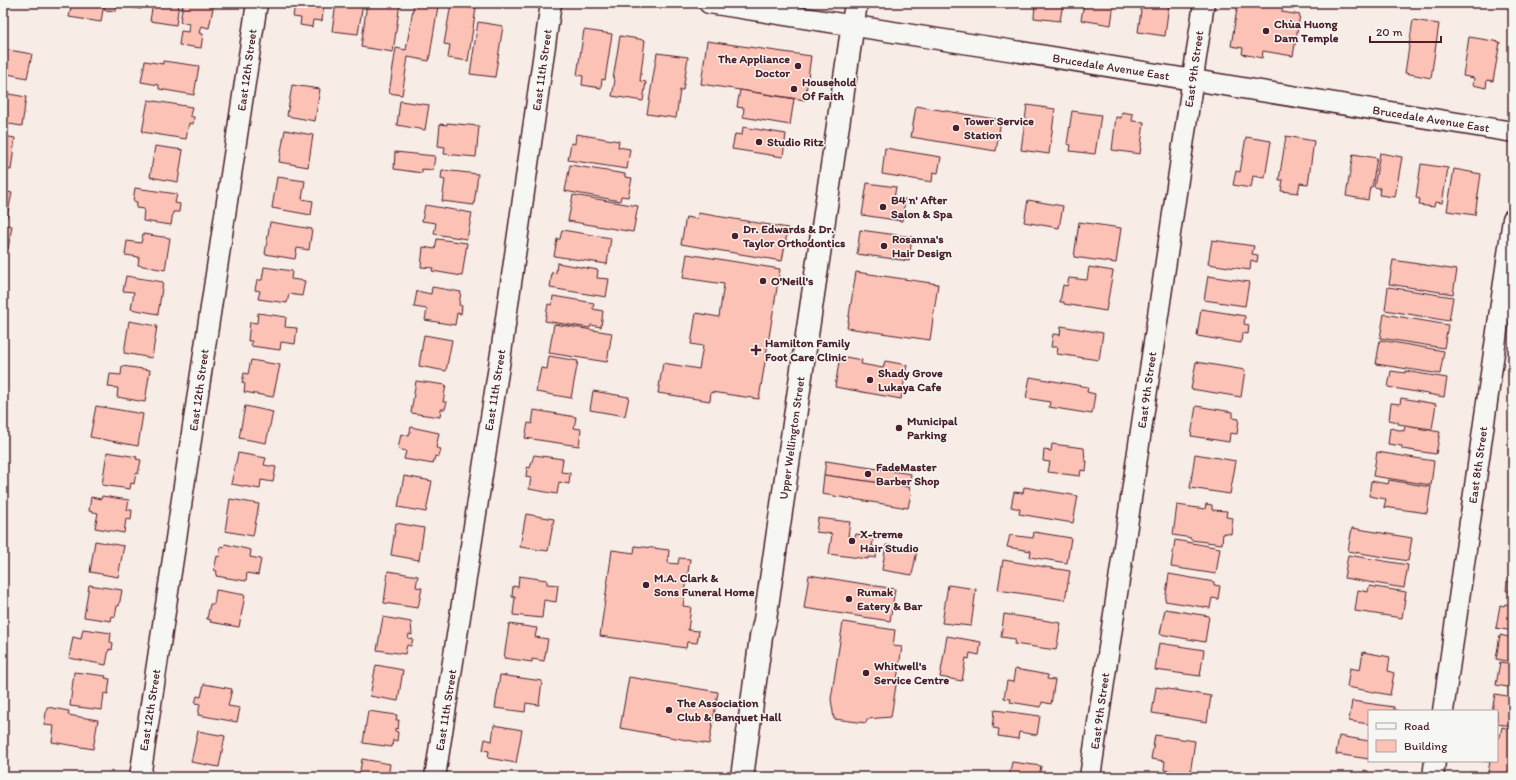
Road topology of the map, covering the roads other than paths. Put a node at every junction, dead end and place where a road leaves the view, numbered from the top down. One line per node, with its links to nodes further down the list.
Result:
1 (257, 3): 12 (street, East 12th Street)
2 (551, 3): 13 (street, East 11th Street)
3 (709, 3): 6 (street, Brucedale Avenue East)
4 (856, 3): 6 (main road, Upper Wellington Street)
5 (1204, 3): 7 (street, East 9th Street)
6 (853, 26): 7 (street, Brucedale Avenue East); 14 (main road, Upper Wellington Street)
7 (1192, 80): 8 (street, Brucedale Avenue East); 15 (street, East 9th Street)
8 (1513, 132)
9 (1513, 219): 10 (street, East 8th Street)
10 (1443, 710)
11 (1435, 762): 16 (street)
12 (140, 777)
13 (435, 777)
14 (742, 777)
15 (1090, 777)
16 (1433, 777)

